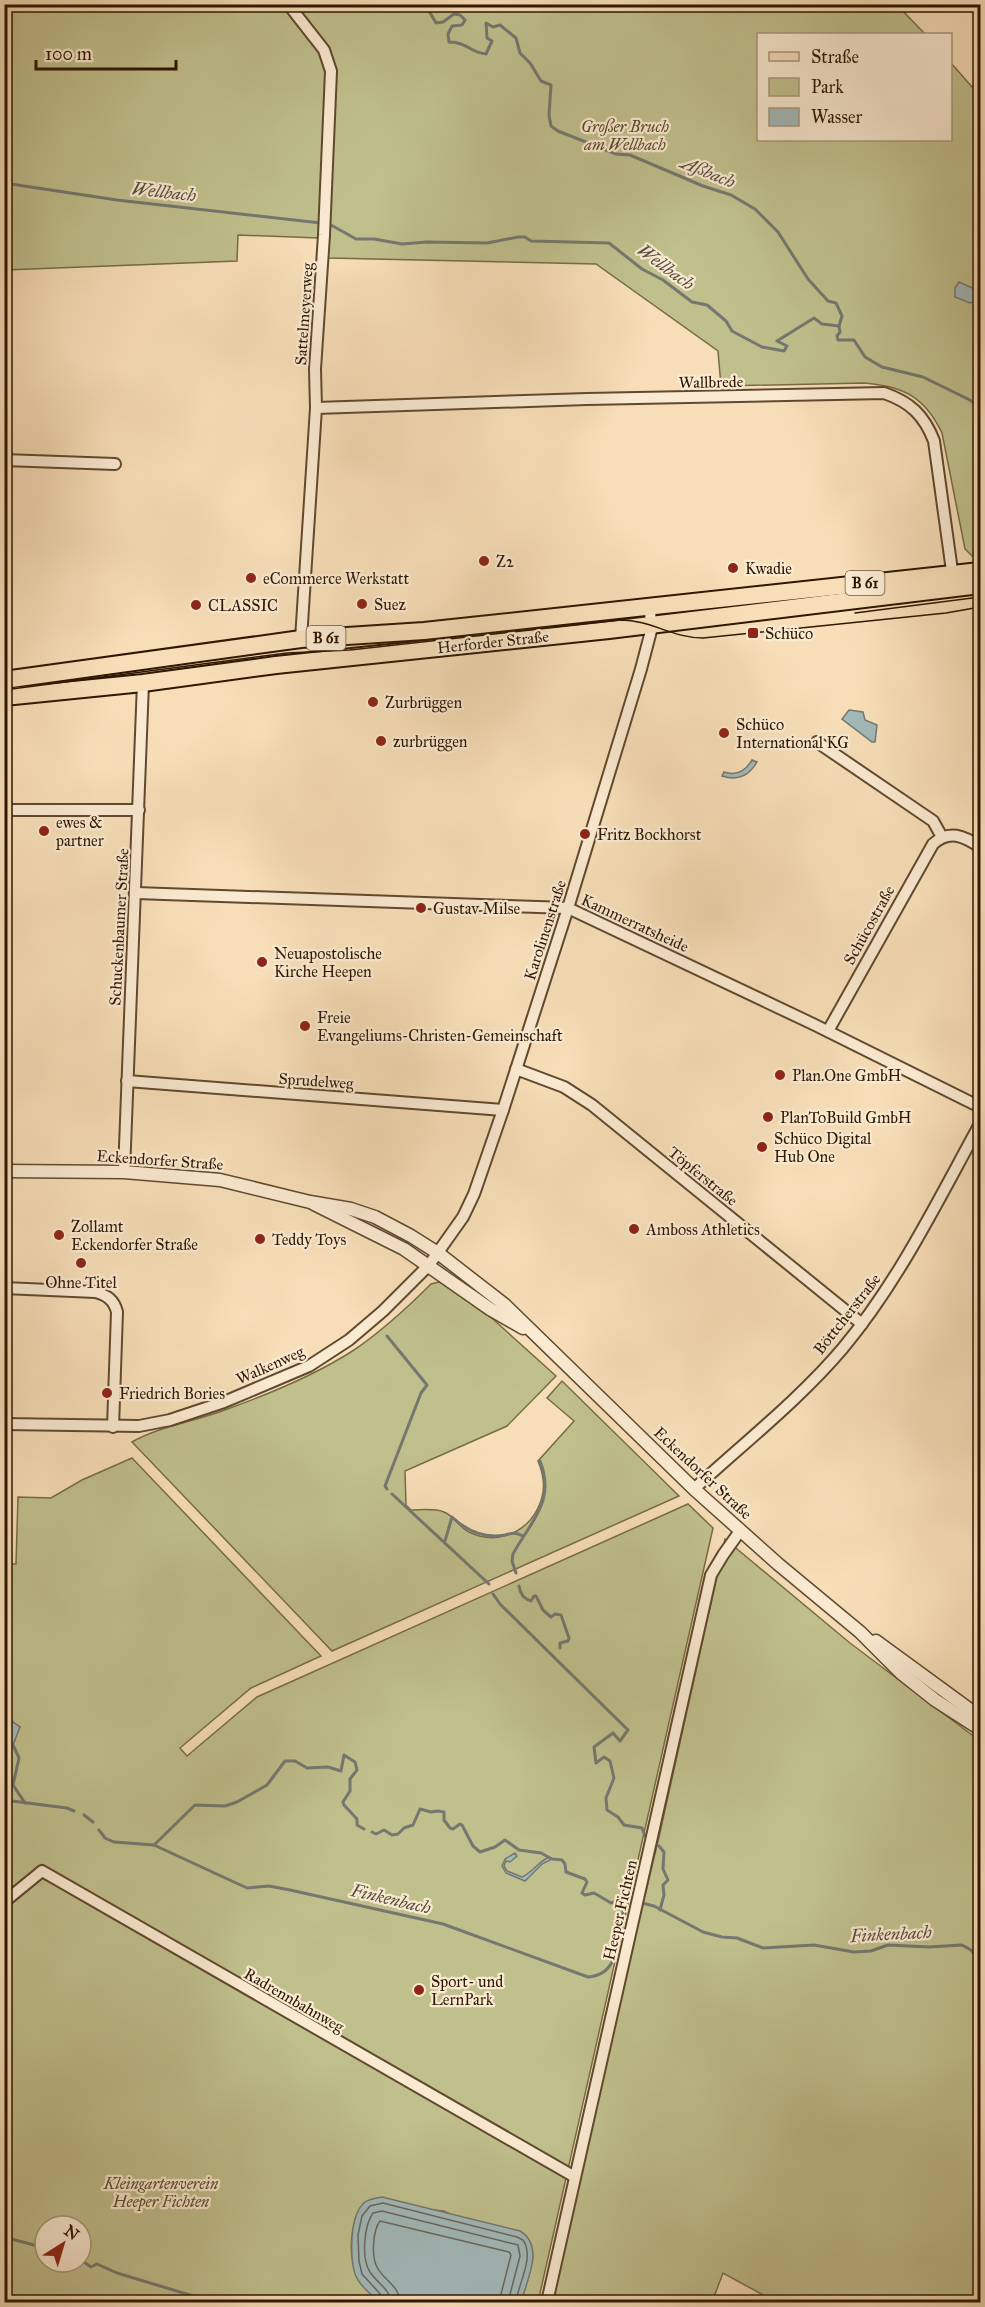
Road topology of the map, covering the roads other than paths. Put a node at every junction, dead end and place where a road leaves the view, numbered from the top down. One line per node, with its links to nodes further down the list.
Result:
1 (288, 4): 2 (street, Sattelmeyerweg)
2 (316, 408): 6 (street, Wallbrede); 10 (street, Sattelmeyerweg)
3 (4, 460): 4 (street)
4 (115, 464)
5 (981, 571): 6 (main road, Herforder Straße / B 61)
6 (953, 581): 7 (main road, Herforder Straße / B 61); 8 (main road, Herforder Straße / B 61); 9 (main road, Herforder Straße / B 61)
7 (981, 585)
8 (650, 607): 9 (street, Karolinenstraße); 10 (main road, Herforder Straße / B 61)
9 (652, 625): 11 (main road, Herforder Straße / B 61); 21 (street, Karolinenstraße)
10 (301, 639): 11 (main road); 12 (main road, Herforder Straße / B 61)
11 (296, 663): 13 (main road, Herforder Straße / B 61)
12 (4, 680)
13 (143, 683): 14 (main road, Herforder Straße / B 61); 17 (street, Schuckenbaumer Straße)
14 (4, 697)
15 (817, 742): 18 (street)
16 (4, 810): 17 (street)
17 (139, 810): 20 (street, Schuckenbaumer Straße)
18 (942, 837): 19 (street); 22 (street, Schücostraße)
19 (981, 848)
20 (136, 893): 21 (street, Kammerratsheide); 24 (street, Schuckenbaumer Straße)
21 (568, 908): 22 (street, Kammerratsheide); 23 (street, Karolinenstraße)
22 (828, 1031): 25 (street, Kammerratsheide)
23 (516, 1069): 26 (street, Karolinenstraße); 34 (street, Töpferstraße)
24 (127, 1081): 26 (street, Sprudelweg); 29 (street, Schuckenbaumer Straße)
25 (981, 1107)
26 (503, 1110): 31 (street, Karolinenstraße)
27 (981, 1124): 34 (street, Böttcherstraße)
28 (4, 1171): 29 (street, Eckendorfer Straße)
29 (124, 1172): 30 (street, Eckendorfer Straße)
30 (310, 1202): 31 (street, Eckendorfer Straße); 32 (street, Eckendorfer Straße)
31 (438, 1253): 32 (street, Walkenweg); 35 (street, Eckendorfer Straße)
32 (429, 1265): 35 (street, Eckendorfer Straße); 37 (street, Walkenweg)
33 (4, 1288): 37 (street)
34 (862, 1324): 38 (street, Böttcherstraße)
35 (531, 1332): 38 (street, Eckendorfer Straße)
36 (4, 1424): 37 (street, Walkenweg)
37 (113, 1427)
38 (694, 1489): 39 (street, Eckendorfer Straße)
39 (740, 1531): 40 (street, Eckendorfer Straße); 44 (street, Heeper Fichten)
40 (860, 1632): 41 (street, Eckendorfer Straße); 42 (street, Eckendorfer Straße)
41 (981, 1717)
42 (981, 1729)
43 (4, 1902): 44 (street, Radrennbahnweg)
44 (575, 2177): 45 (street, Heeper Fichten)
45 (547, 2302)

